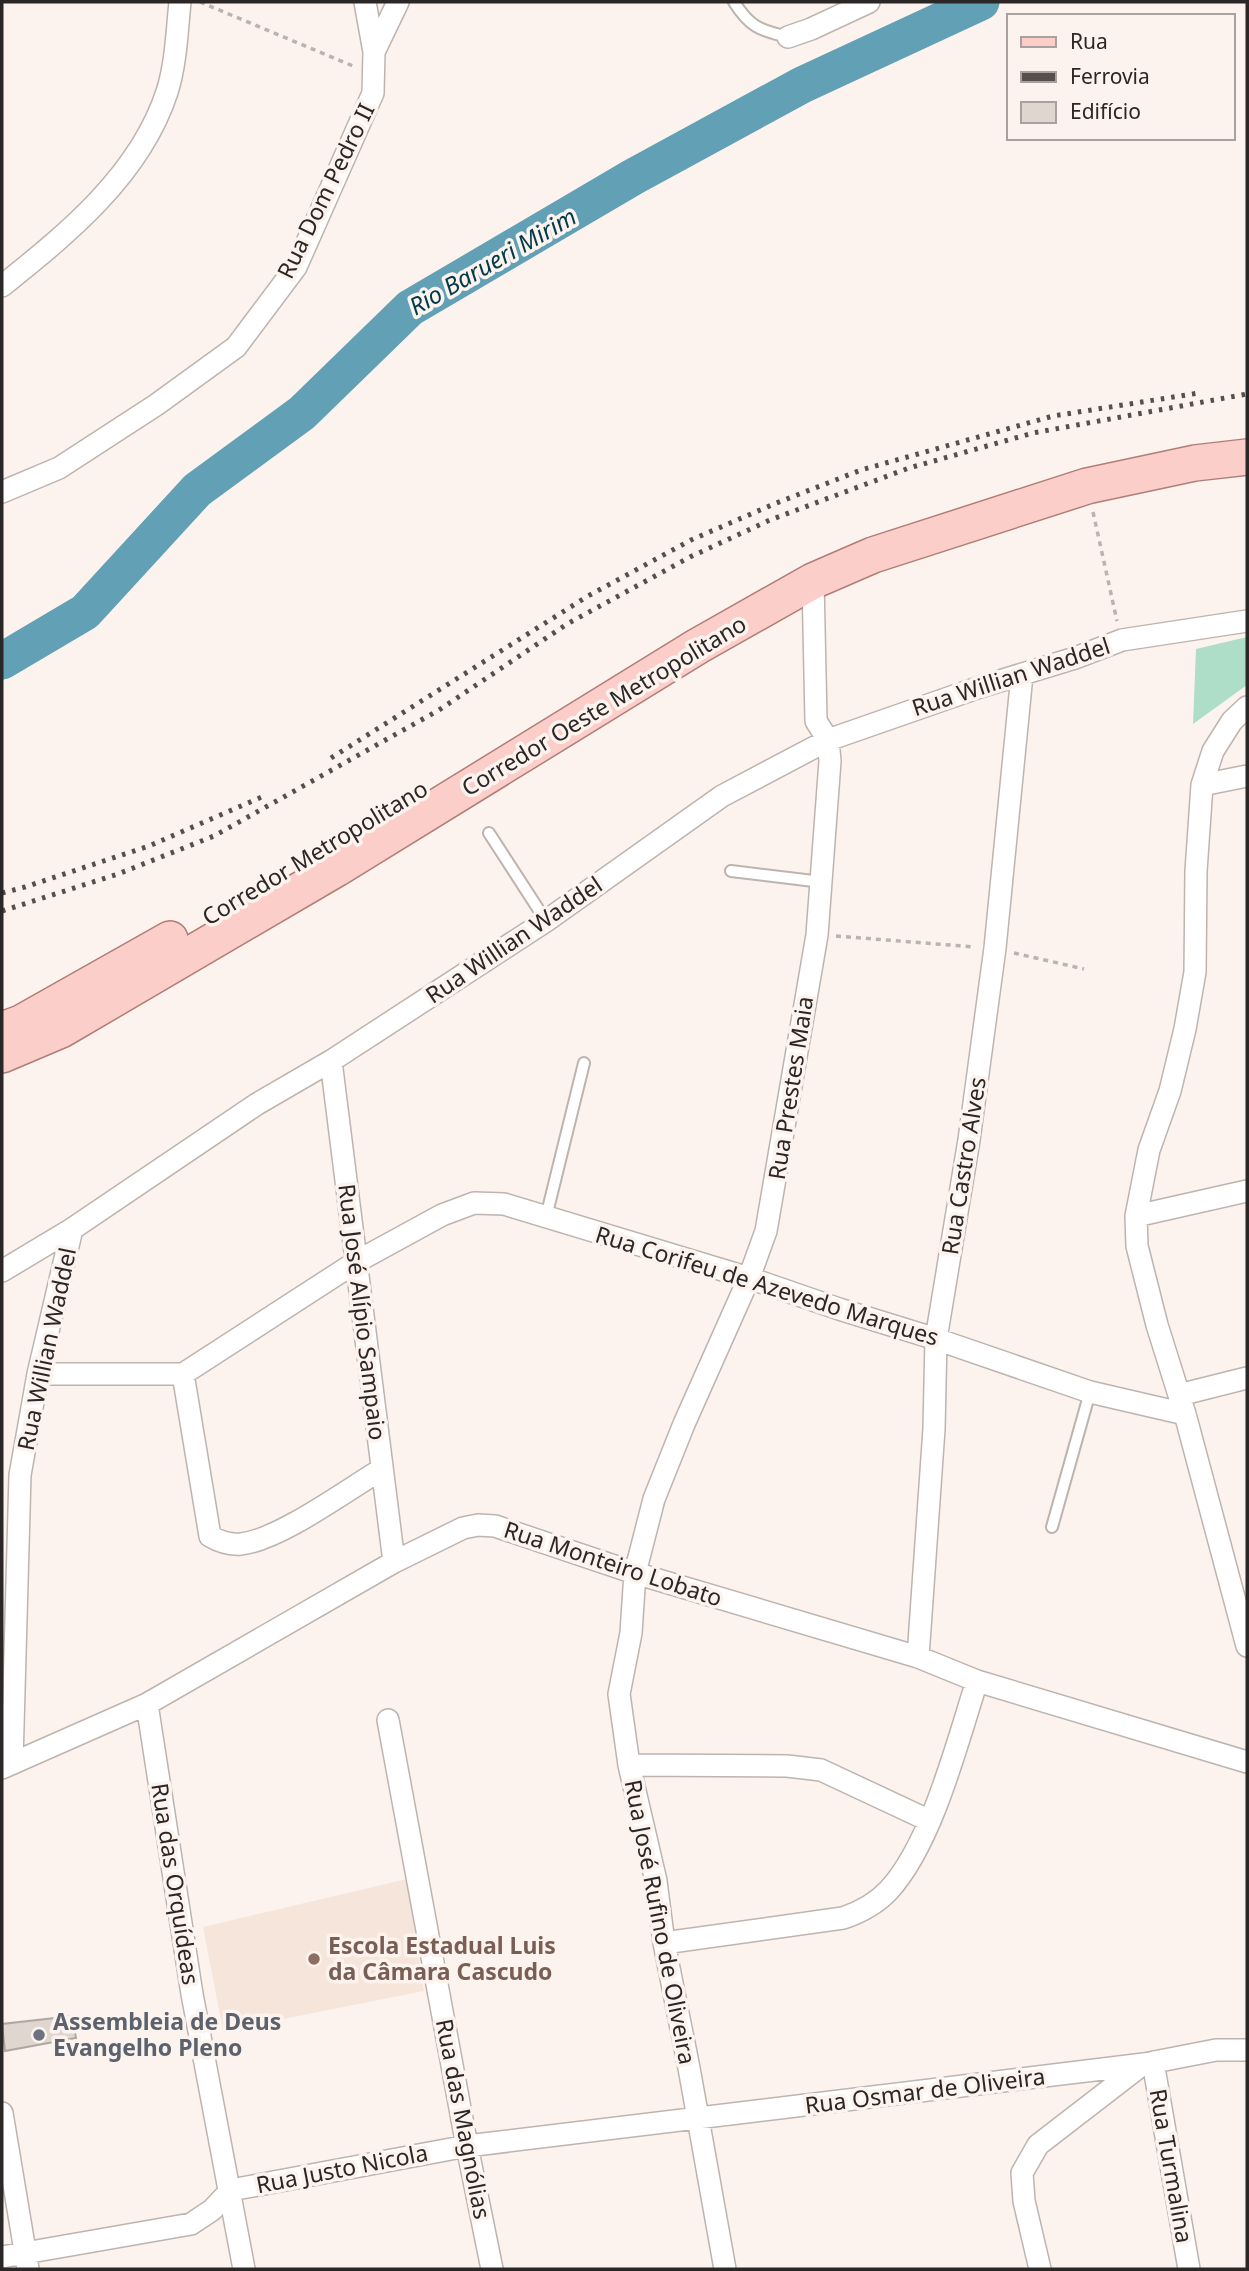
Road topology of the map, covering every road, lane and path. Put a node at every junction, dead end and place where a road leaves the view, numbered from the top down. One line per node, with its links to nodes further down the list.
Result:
1 (180, 2): 10 (street)
2 (200, 2): 9 (path)
3 (365, 2): 8 (street)
4 (398, 2): 8 (street, Rua Dom Pedro II)
5 (734, 2): 7 (lane)
6 (869, 2): 7 (street)
7 (788, 37)
8 (374, 52): 9 (street, Rua Dom Pedro II)
9 (372, 74): 14 (street, Rua Dom Pedro II)
10 (2, 286)
11 (1247, 436): 15 (main road, Corredor Metropolitano)
12 (1247, 457): 13 (main road, Corredor Oeste Metropolitano)
13 (1087, 486): 16 (main road, Corredor Oeste Metropolitano); 18 (path)
14 (2, 492)
15 (941, 509): 16 (main road); 31 (main road, Corredor Metropolitano)
16 (813, 581): 21 (street, Rua Prestes Maia); 32 (main road, Corredor Oeste Metropolitano)
17 (1247, 621): 18 (street, Rua Willian Waddel)
18 (1122, 640): 19 (street, Rua Willian Waddel)
19 (1022, 675): 21 (street, Rua Willian Waddel); 29 (street, Rua Castro Alves)
20 (1247, 707): 23 (street)
21 (828, 740): 26 (street, Rua Prestes Maia); 27 (street, Rua Willian Waddel)
22 (1247, 776): 23 (street)
23 (1202, 785): 36 (street)
24 (489, 833): 27 (lane)
25 (731, 871): 26 (lane)
26 (822, 882): 28 (street, Rua Prestes Maia)
27 (546, 921): 33 (street, Rua Willian Waddel)
28 (817, 934): 29 (path); 41 (street, Rua Prestes Maia)
29 (995, 948): 30 (path); 42 (street, Rua Castro Alves)
30 (1084, 969)
31 (2, 1030)
32 (2, 1055)
33 (331, 1061): 38 (street, Rua Willian Waddel); 39 (street, Rua José Alípio Sampaio)
34 (584, 1063): 37 (lane)
35 (1247, 1191): 36 (street)
36 (1136, 1216): 47 (street)
37 (546, 1217): 39 (street, Rua Corifeu de Azevedo Marques); 41 (street, Rua Corifeu de Azevedo Marques)
38 (72, 1229): 40 (street); 43 (street, Rua Willian Waddel)
39 (356, 1262): 44 (street, Rua Corifeu de Azevedo Marques); 48 (street, Rua José Alípio Sampaio)
40 (2, 1271)
41 (749, 1278): 42 (street, Rua Corifeu de Azevedo Marques); 53 (street, Rua Prestes Maia)
42 (936, 1339): 46 (street, Rua Corifeu de Azevedo Marques); 55 (street, Rua Castro Alves)
43 (38, 1374): 44 (street); 49 (street, Rua Willian Waddel)
44 (183, 1374): 48 (street)
45 (1247, 1378): 47 (street, Rua Corifeu de Azevedo Marques)
46 (1090, 1391): 47 (street, Rua Corifeu de Azevedo Marques); 51 (lane)
47 (1182, 1405): 54 (street)
48 (382, 1469): 52 (street, Rua José Alípio Sampaio)
49 (20, 1475): 50 (street, Rua Willian Waddel); 60 (street)
50 (2, 1499)
51 (1052, 1528)
52 (394, 1562): 53 (street, Rua Monteiro Lobato); 57 (street, Rua Monteiro Lobato)
53 (635, 1573): 55 (street, Rua Monteiro Lobato); 61 (street, Rua José Rufino de Oliveira)
54 (1247, 1646)
55 (918, 1657): 56 (street, Rua Monteiro Lobato)
56 (977, 1681): 59 (street, Rua Monteiro Lobato); 62 (street)
57 (147, 1704): 60 (street, Rua Monteiro Lobato); 69 (street, Rua das Orquídeas)
58 (388, 1720): 68 (street, Rua das Magnólias)
59 (1247, 1762)
60 (7, 1765)
61 (629, 1765): 62 (street); 63 (street, Rua José Rufino de Oliveira)
62 (930, 1821): 63 (street)
63 (664, 1943): 67 (street, Rua José Rufino de Oliveira)
64 (1247, 2050): 65 (street, Rua Osmar de Oliveira)
65 (1148, 2063): 67 (street, Rua Osmar de Oliveira); 75 (street); 76 (street, Rua Turmalina)
66 (2, 2113): 71 (street)
67 (697, 2119): 68 (street, Rua Justo Nicola); 74 (street, Rua José Rufino de Oliveira)
68 (467, 2146): 69 (street, Rua Justo Nicola); 73 (street, Rua das Magnólias)
69 (231, 2190): 71 (street, Rua Justo Nicola); 72 (street, Rua das Orquídeas)
70 (2, 2257): 71 (street, Rua Justo Nicola)
71 (27, 2261)
72 (244, 2269)
73 (492, 2269)
74 (725, 2269)
75 (1040, 2269)
76 (1189, 2269)

